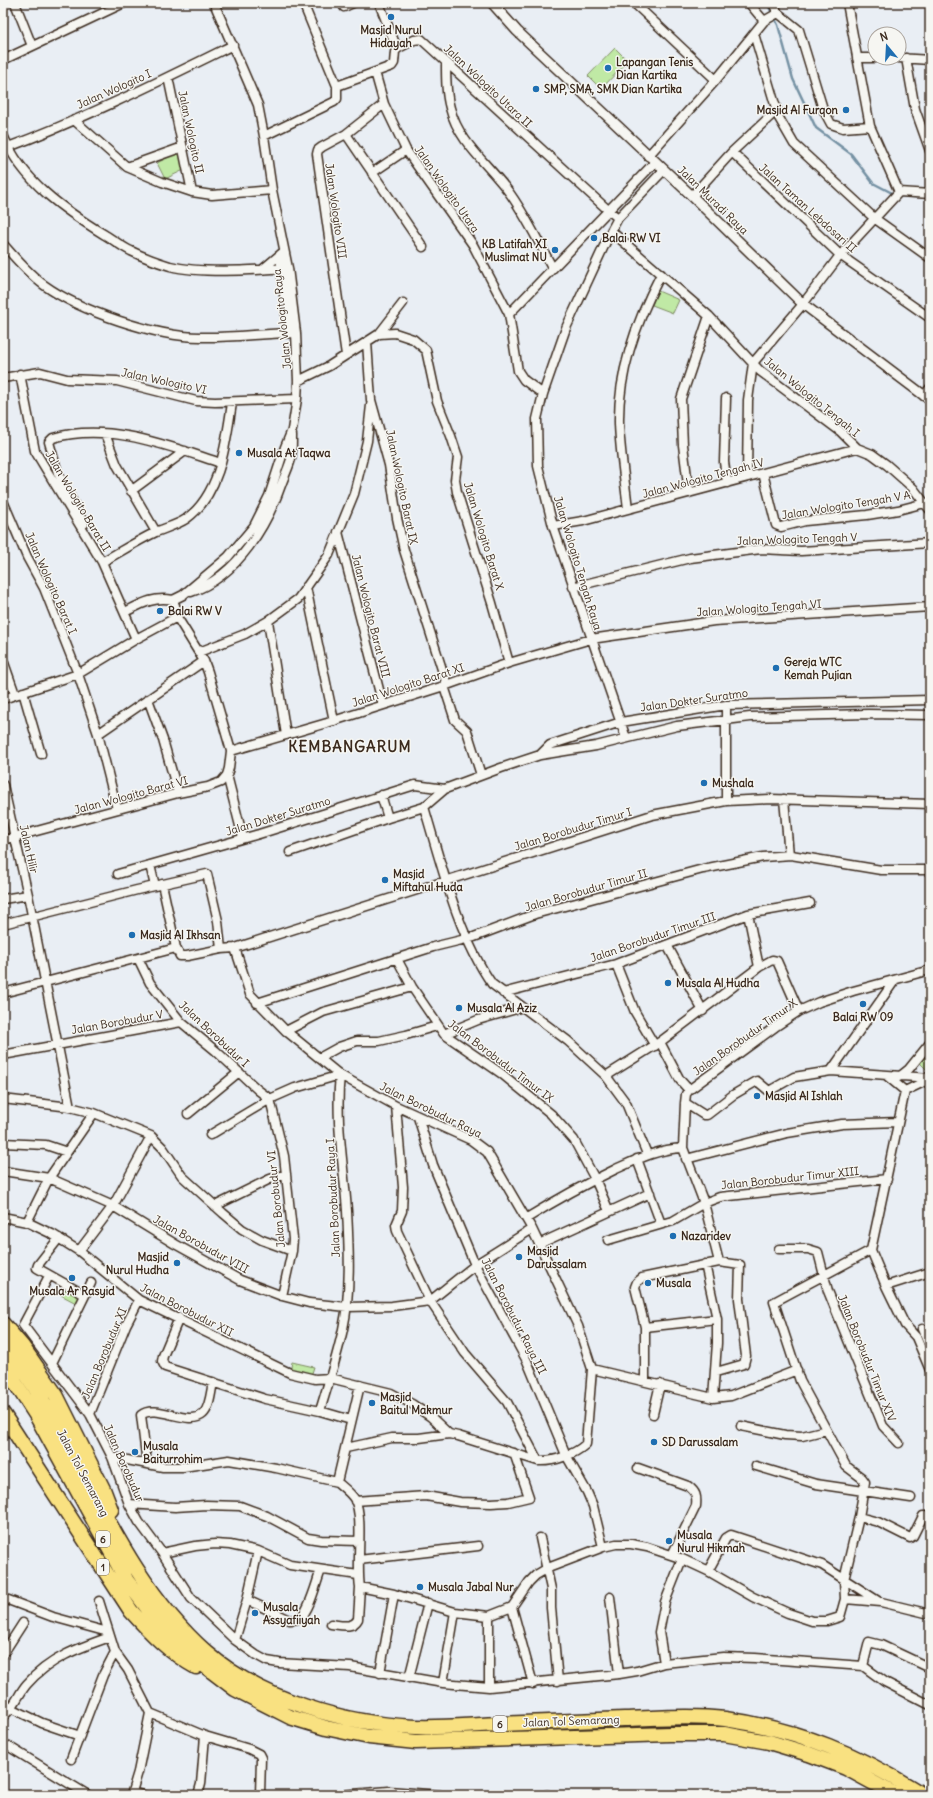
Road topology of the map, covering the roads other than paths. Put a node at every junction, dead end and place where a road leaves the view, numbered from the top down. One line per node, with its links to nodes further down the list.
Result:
1 (15, 3): 18 (street)
2 (124, 3): 18 (street)
3 (214, 3): 17 (street, Jalan Wologito Raya)
4 (303, 3): 29 (street)
5 (342, 3): 6 (street)
6 (353, 3)
7 (379, 3): 16 (street)
8 (492, 3): 42 (street, Jalan Muradi Raya)
9 (634, 3): 28 (street)
10 (749, 3): 14 (street)
11 (774, 3): 13 (street)
12 (847, 3): 19 (street)
13 (777, 13): 14 (street); 33 (street)
14 (766, 20): 15 (street)
15 (754, 34): 28 (street); 31 (street)
16 (394, 41)
17 (233, 45): 27 (street, Jalan Wologito I); 36 (street, Jalan Wologito Raya)
18 (32, 46): 22 (street)
19 (857, 58): 20 (street); 33 (street)
20 (867, 58)
21 (907, 58): 23 (street)
22 (3, 60)
23 (930, 60)
24 (446, 62): 26 (street, Jalan Wologito Utara II); 51 (street, Jalan Wologito Utara II); 60 (street)
25 (904, 66): 40 (street)
26 (375, 72): 29 (street, Jalan Wologito Utara II); 30 (street, Jalan Wologito Utara)
27 (168, 77): 32 (street, Jalan Wologito I); 37 (street, Jalan Wologito II)
28 (716, 80): 42 (street)
29 (336, 86): 36 (street)
30 (384, 104): 34 (street, Jalan Wologito VIII); 39 (street, Jalan Wologito Utara)
31 (777, 110): 41 (street); 53 (street)
32 (74, 120): 38 (street, Jalan Wologito I); 43 (street)
33 (870, 126): 48 (street)
34 (346, 134): 45 (street); 72 (street, Jalan Wologito VIII)
35 (3, 135): 38 (street)
36 (264, 136): 46 (street, Jalan Wologito Raya)
37 (183, 147): 43 (street); 47 (street, Jalan Wologito II)
38 (6, 148): 62 (street)
39 (406, 150): 45 (street); 66 (street, Jalan Wologito Utara)
40 (930, 151)
41 (732, 152): 50 (street); 58 (street, Jalan Taman Lebdosari II)
42 (652, 159): 44 (street, Jalan Muradi Raya); 51 (street)
43 (127, 167): 47 (street)
44 (664, 170): 50 (street, Jalan Muradi Raya); 52 (street, Jalan Wologito Tengah Raya)
45 (372, 173): 56 (street)
46 (272, 190): 47 (street); 57 (street, Jalan Wologito Raya)
47 (192, 192)
48 (898, 193): 49 (street); 53 (street)
49 (930, 194)
50 (692, 196): 65 (street, Jalan Muradi Raya)
51 (608, 210): 52 (street, Jalan Wologito Utara II); 60 (street)
52 (618, 218): 54 (street, Jalan Wologito Tengah Raya)
53 (874, 218): 58 (street); 59 (street)
54 (611, 231): 63 (street, Jalan Wologito Tengah I); 78 (street, Jalan Wologito Tengah Raya)
55 (3, 244): 69 (street)
56 (423, 247)
57 (282, 253): 61 (street, Jalan Wologito Raya); 62 (street)
58 (840, 255): 65 (street); 68 (street, Jalan Taman Lebdosari II)
59 (930, 258)
60 (552, 267): 66 (street)
61 (285, 268): 62 (street); 69 (street, Jalan Wologito Raya)
62 (263, 269)
63 (661, 274): 67 (street, Jalan Wologito Tengah I); 95 (street)
64 (403, 303): 70 (street)
65 (803, 304): 73 (street); 80 (street, Jalan Muradi Raya)
66 (509, 314): 78 (street, Jalan Wologito Utara)
67 (709, 316): 73 (street, Jalan Wologito Tengah I); 92 (street)
68 (930, 318)
69 (292, 333): 76 (street, Jalan Wologito Raya)
70 (379, 334): 71 (street); 114 (street, Jalan Wologito Barat X)
71 (367, 342): 72 (street); 82 (street, Jalan Wologito Barat IX)
72 (346, 354): 76 (street)
73 (753, 363): 85 (street, Jalan Wologito Tengah I); 89 (street)
74 (20, 374): 75 (street, Jalan Wologito VI); 83 (street, Jalan Wologito VI); 101 (street, Jalan Wologito Barat II)
75 (3, 378)
76 (298, 381): 81 (street, Jalan Wologito Raya)
77 (930, 388): 80 (street)
78 (543, 394): 97 (street, Jalan Wologito Tengah Raya)
79 (726, 398): 90 (street)
80 (927, 398)
81 (297, 399): 83 (street, Jalan Wologito VI); 104 (street, Jalan Wologito Raya)
82 (371, 400): 99 (street); 116 (street, Jalan Wologito Barat IX)
83 (232, 403): 87 (street)
84 (105, 434): 86 (street); 91 (street); 101 (street)
85 (857, 448): 88 (street, Jalan Wologito Tengah IV); 94 (street, Jalan Wologito Tengah I)
86 (185, 451): 87 (street); 91 (street)
87 (221, 463): 98 (street)
88 (763, 474): 89 (street, Jalan Wologito Tengah IV); 94 (street, Jalan Wologito Tengah V A)
89 (747, 477): 90 (street, Jalan Wologito Tengah IV)
90 (727, 483): 92 (street, Jalan Wologito Tengah IV)
91 (131, 491): 98 (street)
92 (689, 493): 95 (street, Jalan Wologito Tengah IV)
93 (3, 501): 115 (street, Jalan Wologito Barat I)
94 (925, 503): 96 (street, Jalan Wologito Tengah I)
95 (628, 509): 97 (street, Jalan Wologito Tengah IV)
96 (930, 510)
97 (553, 526): 103 (street, Jalan Wologito Tengah Raya)
98 (156, 532): 101 (street)
99 (338, 532): 102 (street); 122 (street, Jalan Wologito Barat VIII)
100 (930, 543): 103 (street, Jalan Wologito Tengah V)
101 (102, 562): 106 (street, Jalan Wologito Barat II)
102 (306, 587): 108 (street); 127 (street)
103 (573, 587): 110 (street, Jalan Wologito Tengah Raya)
104 (172, 600): 106 (street); 107 (street)
105 (930, 607): 110 (street, Jalan Wologito Tengah VI)
106 (125, 612): 109 (street, Jalan Wologito Barat II)
107 (177, 616): 109 (street); 111 (street)
108 (268, 621): 111 (street); 130 (street)
109 (136, 639): 115 (street)
110 (591, 639): 114 (street, Jalan Wologito Barat XI); 128 (street, Jalan Wologito Tengah Raya)
111 (199, 652): 113 (street)
112 (3, 660): 117 (street)
113 (204, 661): 119 (street); 132 (street)
114 (509, 663): 116 (street, Jalan Wologito Barat XI)
115 (78, 674): 117 (street); 129 (street, Jalan Wologito Barat I)
116 (446, 685): 122 (street, Jalan Wologito Barat XI); 136 (street, Jalan Wologito Barat IX)
117 (19, 693): 118 (street); 133 (street)
118 (3, 699)
119 (148, 699): 129 (street); 139 (street)
120 (902, 700): 121 (street, Jalan Dokter Suratmo); 123 (street, Jalan Dokter Suratmo); 124 (street)
121 (930, 700)
122 (383, 705): 127 (street, Jalan Wologito Barat XI)
123 (726, 705): 126 (street); 128 (street, Jalan Dokter Suratmo)
124 (903, 715): 125 (street, Jalan Dokter Suratmo); 126 (street, Jalan Dokter Suratmo)
125 (930, 715)
126 (727, 719): 131 (street, Jalan Dokter Suratmo); 142 (street)
127 (334, 720): 130 (street, Jalan Wologito Barat XI)
128 (621, 722): 131 (street, Jalan Wologito Tengah Raya); 134 (street, Jalan Dokter Suratmo)
129 (98, 734): 145 (street, Jalan Wologito Barat I)
130 (286, 735): 132 (street, Jalan Wologito Barat XI)
131 (626, 738): 134 (street, Jalan Dokter Suratmo)
132 (231, 751): 135 (street)
133 (42, 754)
134 (540, 755): 136 (street, Jalan Dokter Suratmo)
135 (227, 775): 139 (street, Jalan Wologito Barat VI); 148 (street)
136 (481, 775): 138 (street, Jalan Dokter Suratmo)
137 (3, 785): 147 (street, Jalan Hilir)
138 (445, 789): 140 (street, Jalan Dokter Suratmo); 144 (street, Jalan Dokter Suratmo)
139 (178, 792): 145 (street, Jalan Wologito Barat VI)
140 (381, 795): 146 (street); 148 (street, Jalan Dokter Suratmo)
141 (784, 799): 142 (street, Jalan Borobudur Timur I); 143 (street, Jalan Borobudur Timur I); 151 (street)
142 (726, 801): 155 (street, Jalan Borobudur Timur I)
143 (930, 804)
144 (424, 807): 146 (street, Jalan Dokter Suratmo); 155 (street)
145 (117, 809): 147 (street, Jalan Wologito Barat VI)
146 (388, 818): 150 (street, Jalan Dokter Suratmo)
147 (15, 838): 149 (street, Jalan Wologito Barat VI); 157 (street, Jalan Hilir)
148 (243, 838): 152 (street, Jalan Dokter Suratmo)
149 (3, 840)
150 (290, 852)
151 (789, 856): 153 (street, Jalan Borobudur Timur II); 163 (street, Jalan Borobudur Timur II)
152 (150, 865): 154 (street, Jalan Dokter Suratmo); 156 (street)
153 (930, 870)
154 (118, 874)
155 (447, 880): 163 (street); 166 (street, Jalan Borobudur Timur I)
156 (158, 885): 161 (street); 165 (street); 167 (street)
157 (28, 895): 158 (street); 161 (street, Jalan Hilir)
158 (3, 899)
159 (810, 903): 160 (street, Jalan Borobudur Timur III)
160 (748, 914): 164 (street, Jalan Borobudur Timur III); 171 (street)
161 (33, 918): 162 (street); 174 (street)
162 (3, 924)
163 (466, 939): 169 (street, Jalan Borobudur Timur II); 176 (street)
164 (667, 944): 170 (street, Jalan Borobudur Timur III); 180 (street)
165 (176, 948): 167 (street, Jalan Borobudur Timur I); 168 (street)
166 (235, 948): 167 (street, Jalan Borobudur Timur I); 178 (street, Jalan Borobudur Raya)
167 (221, 949)
168 (138, 958): 174 (street); 182 (street, Jalan Borobudur I)
169 (397, 958): 175 (street, Jalan Borobudur Timur IX); 178 (street, Jalan Borobudur Timur II)
170 (616, 964): 176 (street, Jalan Borobudur Timur III); 188 (street)
171 (759, 967): 180 (street); 181 (street)
172 (930, 970): 173 (street, Jalan Borobudur Timur X)
173 (895, 980): 181 (street, Jalan Borobudur Timur X); 191 (street)
174 (46, 983): 177 (street); 187 (street)
175 (412, 987): 183 (street, Jalan Borobudur Timur IX); 184 (street)
176 (503, 993): 179 (street)
177 (3, 994)
178 (257, 1003): 184 (street, Jalan Borobudur Raya)
179 (523, 1007): 185 (street); 194 (street)
180 (703, 1011): 188 (street)
181 (799, 1011): 198 (street, Jalan Borobudur Timur X)
182 (181, 1022): 187 (street, Jalan Borobudur V); 192 (street, Jalan Borobudur I)
183 (437, 1026): 185 (street, Jalan Borobudur Timur IX); 190 (street)
184 (286, 1031): 190 (street, Jalan Borobudur Raya)
185 (444, 1034): 220 (street, Jalan Borobudur Timur IX)
186 (930, 1043): 196 (street)
187 (57, 1044): 189 (street, Jalan Borobudur V); 204 (street)
188 (658, 1044): 194 (street); 198 (street)
189 (3, 1055)
190 (319, 1058): 193 (street, Jalan Borobudur Raya)
191 (831, 1071): 195 (street); 202 (street)
192 (239, 1072): 201 (street, Jalan Borobudur I); 206 (street)
193 (340, 1075): 201 (street); 203 (street, Jalan Borobudur Raya); 251 (street, Jalan Borobudur Raya I)
194 (606, 1076): 214 (street)
195 (887, 1076): 196 (street); 199 (street)
196 (899, 1077): 197 (street)
197 (930, 1079): 199 (street)
198 (689, 1090): 202 (street, Jalan Borobudur Timur X)
199 (905, 1091): 208 (street)
200 (3, 1099): 204 (street)
201 (270, 1099): 209 (street); 218 (street, Jalan Borobudur VI)
202 (685, 1103): 212 (street, Jalan Borobudur Timur X)
203 (396, 1106): 207 (street, Jalan Borobudur Raya); 250 (street)
204 (70, 1107): 205 (street)
205 (94, 1113): 210 (street); 213 (street)
206 (188, 1114)
207 (418, 1117): 228 (street, Jalan Borobudur Raya); 241 (street, Jalan Borobudur Raya III)
208 (898, 1122): 216 (street); 221 (street)
209 (210, 1135)
210 (151, 1136): 224 (street); 225 (street)
211 (3, 1143): 213 (street)
212 (683, 1148): 214 (street); 216 (street, Jalan Borobudur Timur X)
213 (67, 1152): 219 (street)
214 (647, 1154): 215 (street)
215 (637, 1159): 220 (street); 222 (street)
216 (686, 1159): 223 (street, Jalan Borobudur Timur X)
217 (3, 1170): 219 (street, Jalan Borobudur VIII)
218 (286, 1174): 225 (street); 238 (street, Jalan Borobudur VI)
219 (49, 1178): 224 (street, Jalan Borobudur VIII); 229 (street)
220 (595, 1179): 226 (street, Jalan Borobudur Timur IX); 228 (street)
221 (887, 1179): 223 (street, Jalan Borobudur Timur XIII); 236 (street)
222 (650, 1193): 226 (street); 230 (street)
223 (704, 1203): 230 (street, Jalan Borobudur Timur XIII); 239 (street, Jalan Borobudur Timur X)
224 (113, 1206): 237 (street); 248 (street, Jalan Borobudur VIII)
225 (215, 1206): 238 (street)
226 (609, 1211): 234 (street)
227 (3, 1217): 229 (street, Jalan Borobudur XII)
228 (527, 1218): 231 (street, Jalan Borobudur Raya)
229 (27, 1222): 232 (street, Jalan Borobudur XII)
230 (661, 1224): 233 (street, Jalan Borobudur Timur XIII)
231 (532, 1229): 234 (street, Jalan Borobudur Raya); 241 (street)
232 (59, 1238): 237 (street, Jalan Borobudur XII); 243 (street)
233 (608, 1240)
234 (539, 1244): 262 (street, Jalan Borobudur Raya)
235 (779, 1249): 244 (street, Jalan Borobudur Timur XIV)
236 (871, 1250): 244 (street); 246 (street)
237 (79, 1251): 249 (street, Jalan Borobudur XII)
238 (292, 1251): 248 (street, Jalan Borobudur VI)
239 (719, 1262): 240 (street); 265 (street)
240 (705, 1264): 253 (street); 255 (street)
241 (475, 1265): 250 (street); 283 (street, Jalan Borobudur Raya III)
242 (930, 1272): 246 (street)
243 (49, 1276): 247 (street); 260 (street, Jalan Borobudur)
244 (824, 1276): 263 (street); 280 (street, Jalan Borobudur Timur XIV)
245 (91, 1283): 247 (street)
246 (886, 1286): 257 (street)
247 (85, 1295): 260 (street)
248 (282, 1296): 251 (street, Jalan Borobudur VIII)
249 (139, 1300): 252 (street, Jalan Borobudur XII); 274 (street, Jalan Borobudur XI)
250 (430, 1301): 251 (street, Jalan Borobudur VIII); 285 (street)
251 (346, 1307): 266 (street, Jalan Borobudur Raya I)
252 (179, 1318): 266 (street, Jalan Borobudur XII); 268 (street)
253 (717, 1318): 255 (street); 265 (street)
254 (3, 1324): 301 (highway)
255 (645, 1327): 267 (street)
256 (926, 1328): 257 (street); 259 (street)
257 (914, 1333): 264 (street)
258 (3, 1344): 301 (highway, Jalan Tol Semarang / 6)
259 (930, 1348)
260 (52, 1363): 274 (street, Jalan Borobudur)
261 (3, 1364): 340 (highway, Jalan Tol Semarang / 6)
262 (592, 1368): 267 (street); 283 (street, Jalan Borobudur Raya)
263 (797, 1370): 271 (street); 278 (street)
264 (930, 1370)
265 (716, 1372): 271 (street)
266 (330, 1378): 270 (street, Jalan Borobudur XII); 272 (street, Jalan Borobudur Raya I)
267 (645, 1380): 269 (street)
268 (213, 1382): 272 (street); 286 (street)
269 (660, 1384): 271 (street); 275 (street)
270 (360, 1385): 276 (street); 279 (street, Jalan Borobudur XII)
271 (713, 1398)
272 (320, 1411): 276 (street)
273 (3, 1414): 340 (highway, 1)
274 (90, 1414): 284 (street, Jalan Borobudur)
275 (653, 1414)
276 (351, 1420): 281 (street)
277 (741, 1426): 278 (street)
278 (826, 1430): 290 (street)
279 (449, 1434): 281 (street); 282 (street)
280 (899, 1443)
281 (346, 1448): 289 (street)
282 (514, 1453): 285 (street); 292 (street)
283 (566, 1455): 285 (street); 299 (street, Jalan Borobudur Raya III)
284 (112, 1457): 286 (street); 293 (street, Jalan Borobudur)
285 (538, 1461)
286 (147, 1464): 289 (street)
287 (756, 1466): 290 (street)
288 (638, 1468): 303 (street)
289 (337, 1482): 292 (street)
290 (864, 1492): 291 (street); 295 (street)
291 (911, 1498)
292 (355, 1501): 297 (street)
293 (129, 1504): 297 (street); 302 (street, Jalan Borobudur)
294 (930, 1516): 295 (street)
295 (859, 1517): 310 (street)
296 (540, 1538): 306 (street)
297 (359, 1541): 304 (street)
298 (478, 1546): 304 (street)
299 (602, 1546): 303 (street); 306 (street)
300 (258, 1551): 302 (street); 307 (street); 316 (street)
301 (126, 1552): 358 (highway, Jalan Tol Semarang / 6)
302 (162, 1553): 327 (street, Jalan Borobudur)
303 (672, 1555): 305 (street)
304 (359, 1560): 309 (street)
305 (682, 1560): 308 (street); 330 (street)
306 (548, 1568): 320 (street); 336 (street)
307 (321, 1570): 309 (street); 316 (street)
308 (708, 1570): 310 (street); 315 (street)
309 (358, 1575): 311 (street)
310 (844, 1580): 315 (street); 318 (street)
311 (360, 1587): 312 (street); 325 (street)
312 (394, 1594): 319 (street); 333 (street)
313 (610, 1597): 334 (street)
314 (3, 1598): 326 (street)
315 (845, 1599): 318 (street)
316 (246, 1600): 327 (street)
317 (99, 1601): 326 (street)
318 (881, 1602): 322 (street)
319 (428, 1603): 321 (street); 335 (street)
320 (512, 1607): 323 (street); 338 (street)
321 (455, 1612): 323 (street); 337 (street)
322 (930, 1614)
323 (489, 1616): 339 (street)
324 (23, 1623): 329 (street)
325 (331, 1624)
326 (109, 1634): 328 (street); 343 (street)
327 (235, 1640): 333 (street, Jalan Borobudur)
328 (115, 1652): 344 (street); 346 (street)
329 (3, 1654)
330 (664, 1663): 331 (street, Jalan Borobudur); 334 (street, Jalan Borobudur)
331 (863, 1666): 332 (street); 342 (street)
332 (930, 1668)
333 (380, 1673): 335 (street, Jalan Borobudur)
334 (619, 1674): 336 (street, Jalan Borobudur)
335 (409, 1678): 337 (street, Jalan Borobudur)
336 (558, 1681): 338 (street, Jalan Borobudur)
337 (443, 1683): 339 (street, Jalan Borobudur)
338 (533, 1684): 339 (street, Jalan Borobudur)
339 (489, 1687)
340 (234, 1689): 357 (highway, Jalan Tol Semarang / 6)
341 (3, 1704): 343 (street)
342 (930, 1705)
343 (11, 1708): 345 (street); 346 (street)
344 (150, 1713): 347 (street); 350 (street)
345 (3, 1716)
346 (80, 1736): 349 (street)
347 (205, 1736): 353 (street); 354 (street)
348 (3, 1743): 351 (street)
349 (71, 1759)
350 (132, 1794): 352 (street)
351 (88, 1795)
352 (143, 1795)
353 (198, 1795)
354 (260, 1795)
355 (341, 1795): 356 (street)
356 (440, 1795)
357 (896, 1795)
358 (923, 1795)

